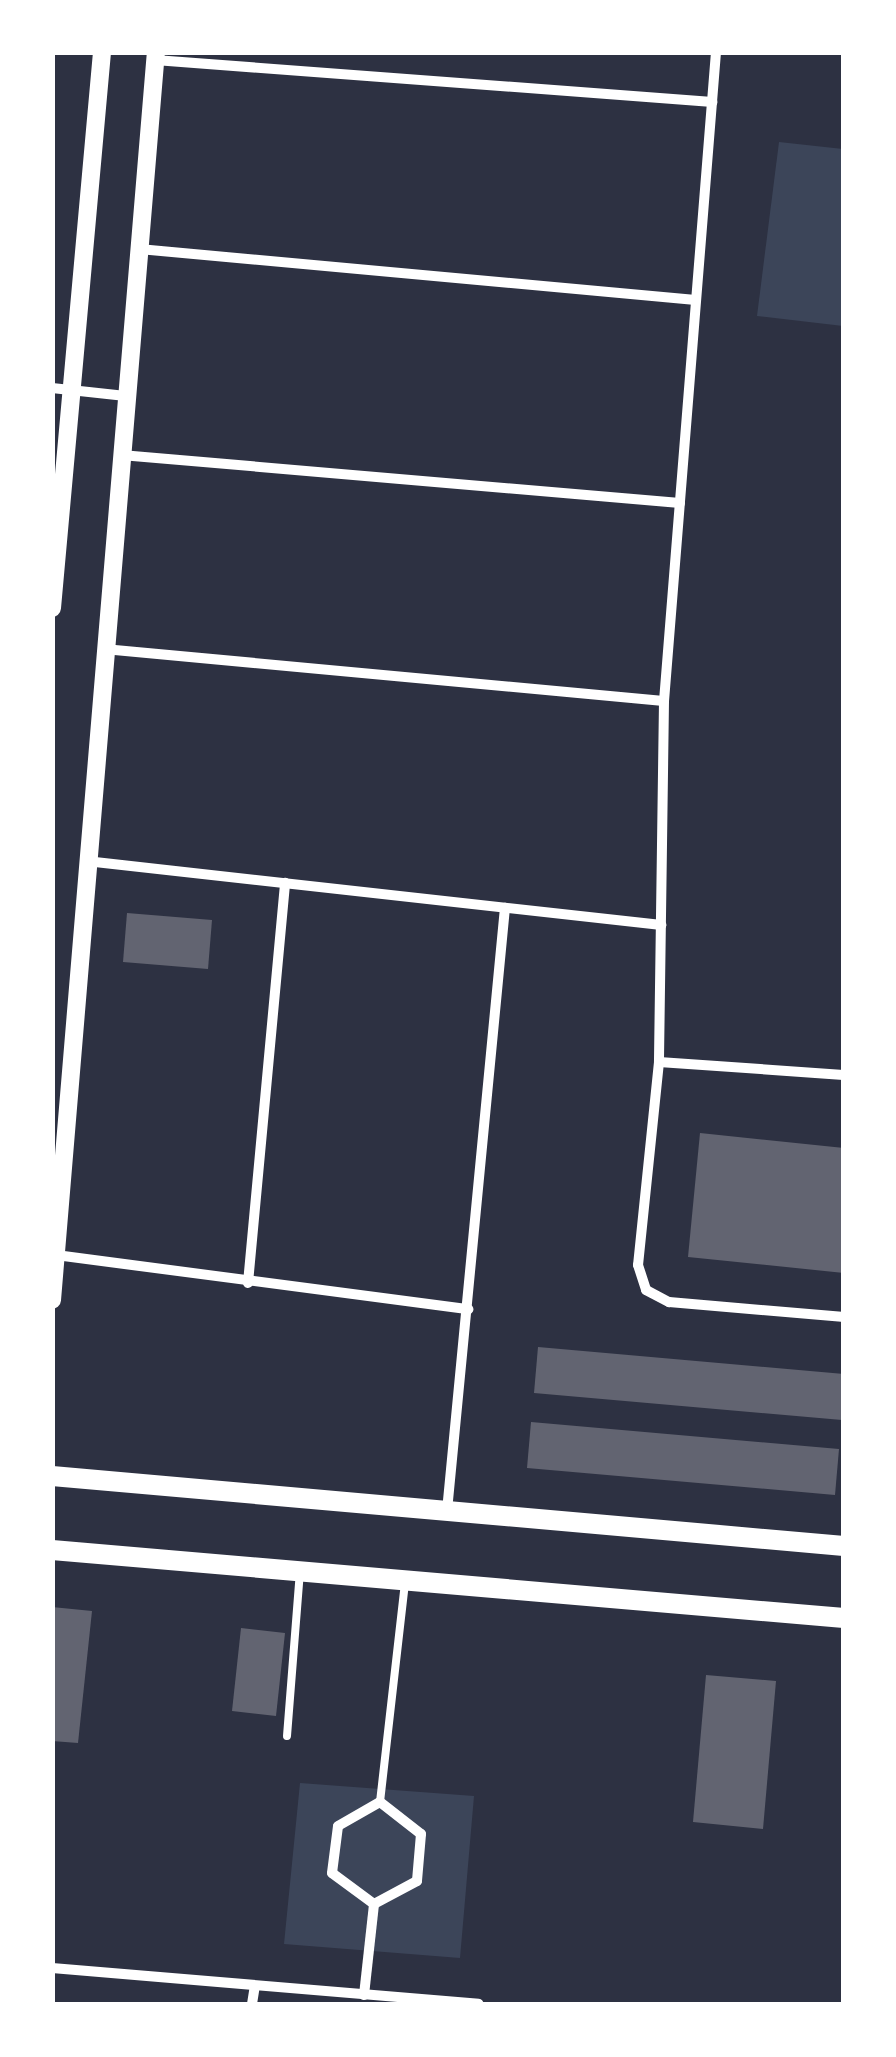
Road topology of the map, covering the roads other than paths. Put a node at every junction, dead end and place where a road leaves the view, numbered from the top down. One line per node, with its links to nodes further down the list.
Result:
1 (102, 52): 7 (street)
2 (716, 52): 4 (street)
3 (155, 56): 4 (street); 5 (street)
4 (712, 102): 6 (street)
5 (139, 249): 6 (street); 8 (street)
6 (696, 300): 10 (street)
7 (62, 389): 8 (street); 11 (street)
8 (126, 396): 9 (street)
9 (121, 455): 10 (street); 12 (street)
10 (680, 503): 13 (street)
11 (53, 595)
12 (104, 649): 13 (street); 14 (street)
13 (664, 701): 17 (street)
14 (86, 861): 15 (street); 20 (street)
15 (285, 883): 16 (street); 21 (street)
16 (505, 908): 17 (street); 23 (street)
17 (661, 925): 18 (street)
18 (659, 1062): 19 (street); 24 (street)
19 (844, 1075)
20 (56, 1256): 21 (street); 22 (street)
21 (248, 1283): 23 (street)
22 (52, 1300)
23 (468, 1309): 26 (street)
24 (844, 1316)
25 (52, 1476): 26 (main road)
26 (447, 1511): 28 (main road)
27 (58, 1546): 29 (main road)
28 (844, 1546)
29 (300, 1571): 30 (main road); 32 (lane)
30 (405, 1581): 31 (main road); 33 (lane)
31 (844, 1618)
32 (286, 1736)
33 (380, 1802): 34 (street); 34 (street)
34 (374, 1904): 37 (street)
35 (52, 1968): 36 (street)
36 (255, 1986): 37 (street); 39 (street)
37 (364, 1995): 38 (street)
38 (450, 2003): 40 (street)
39 (252, 2004)
40 (478, 2004)

